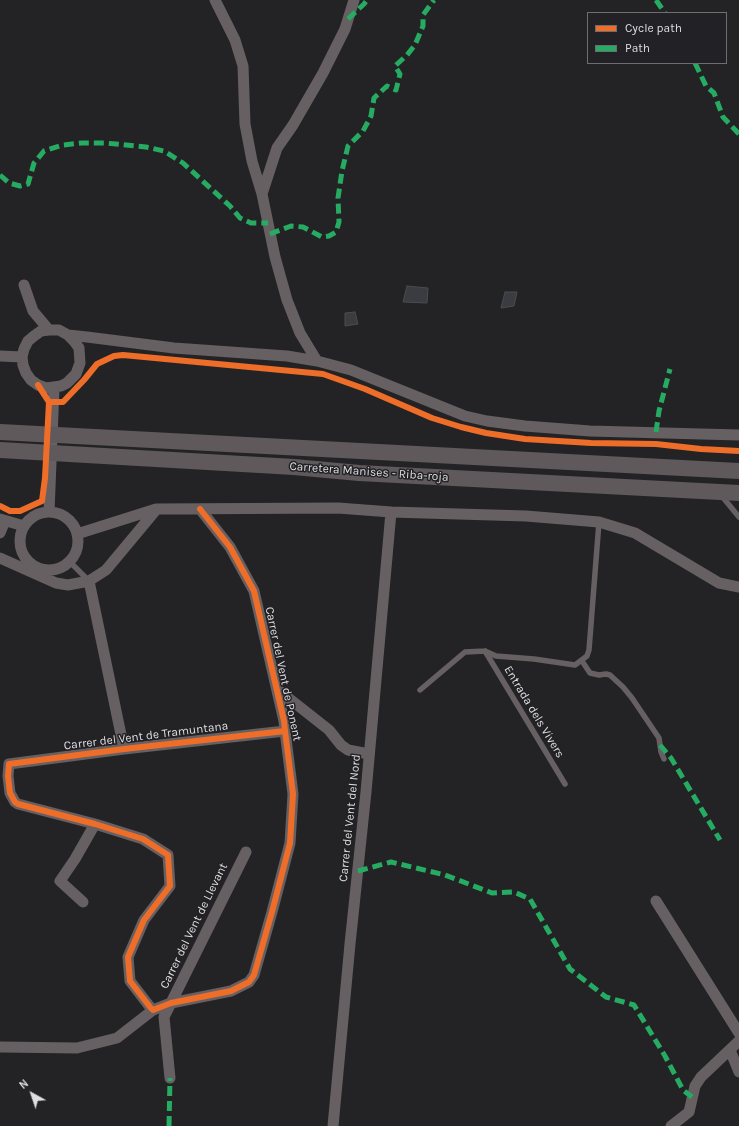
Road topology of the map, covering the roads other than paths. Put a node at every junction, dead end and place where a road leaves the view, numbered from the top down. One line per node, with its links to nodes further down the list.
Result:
1 (215, 0): 3 (street)
2 (354, 0): 3 (street)
3 (262, 194): 9 (street)
4 (24, 285): 5 (street)
5 (49, 330): 6 (street); 8 (street)
6 (68, 334): 9 (street); 10 (street)
7 (0, 356): 8 (street)
8 (22, 357): 10 (street)
9 (317, 361): 12 (street)
10 (54, 388): 19 (street)
11 (0, 432): 14 (main road, Carretera Manises - Riba-roja)
12 (739, 435)
13 (0, 450): 15 (main road, Carretera Manises - Riba-roja)
14 (739, 471)
15 (718, 492): 16 (main road, Carretera Manises - Riba-roja); 21 (lane)
16 (739, 493)
17 (156, 509): 18 (street); 26 (street); 29 (street)
18 (200, 509): 20 (street); 33 (street, Carrer del Vent de Ponent)
19 (49, 512): 24 (street); 26 (street)
20 (391, 512): 23 (street); 37 (street, Carrer del Vent del Nord)
21 (739, 517)
22 (3, 520): 24 (street); 25 (street)
23 (599, 522): 30 (street); 32 (lane)
24 (24, 526): 28 (street)
25 (0, 532)
26 (77, 534): 28 (street)
27 (0, 558): 29 (street)
28 (70, 562): 29 (lane)
29 (89, 582): 36 (street)
30 (739, 587)
31 (485, 651): 32 (lane); 34 (lane); 39 (lane, Entrada dels Vivers)
32 (582, 661): 38 (lane)
33 (277, 689): 35 (street, Carrer del Vent de Ponent); 37 (street)
34 (420, 690)
35 (286, 731): 36 (street, Carrer del Vent de Tramuntana); 44 (street, Carrer del Vent de Ponent)
36 (124, 749): 40 (street, Carrer del Vent de Tramuntana)
37 (370, 754): 52 (street, Carrer del Vent del Nord)
38 (664, 759)
39 (565, 784)
40 (95, 824): 42 (street); 45 (street)
41 (246, 852): 44 (street, Carrer del Vent de Llevant)
42 (83, 902)
43 (656, 902): 46 (street)
44 (171, 1003): 45 (street, Carrer del Vent de Llevant); 51 (street)
45 (153, 1010): 48 (street, Carrer del Vent de Llevant)
46 (739, 1033)
47 (739, 1041): 49 (street)
48 (0, 1047)
49 (730, 1050): 50 (street); 53 (street)
50 (739, 1072)
51 (170, 1078)
52 (332, 1126)
53 (671, 1126)

